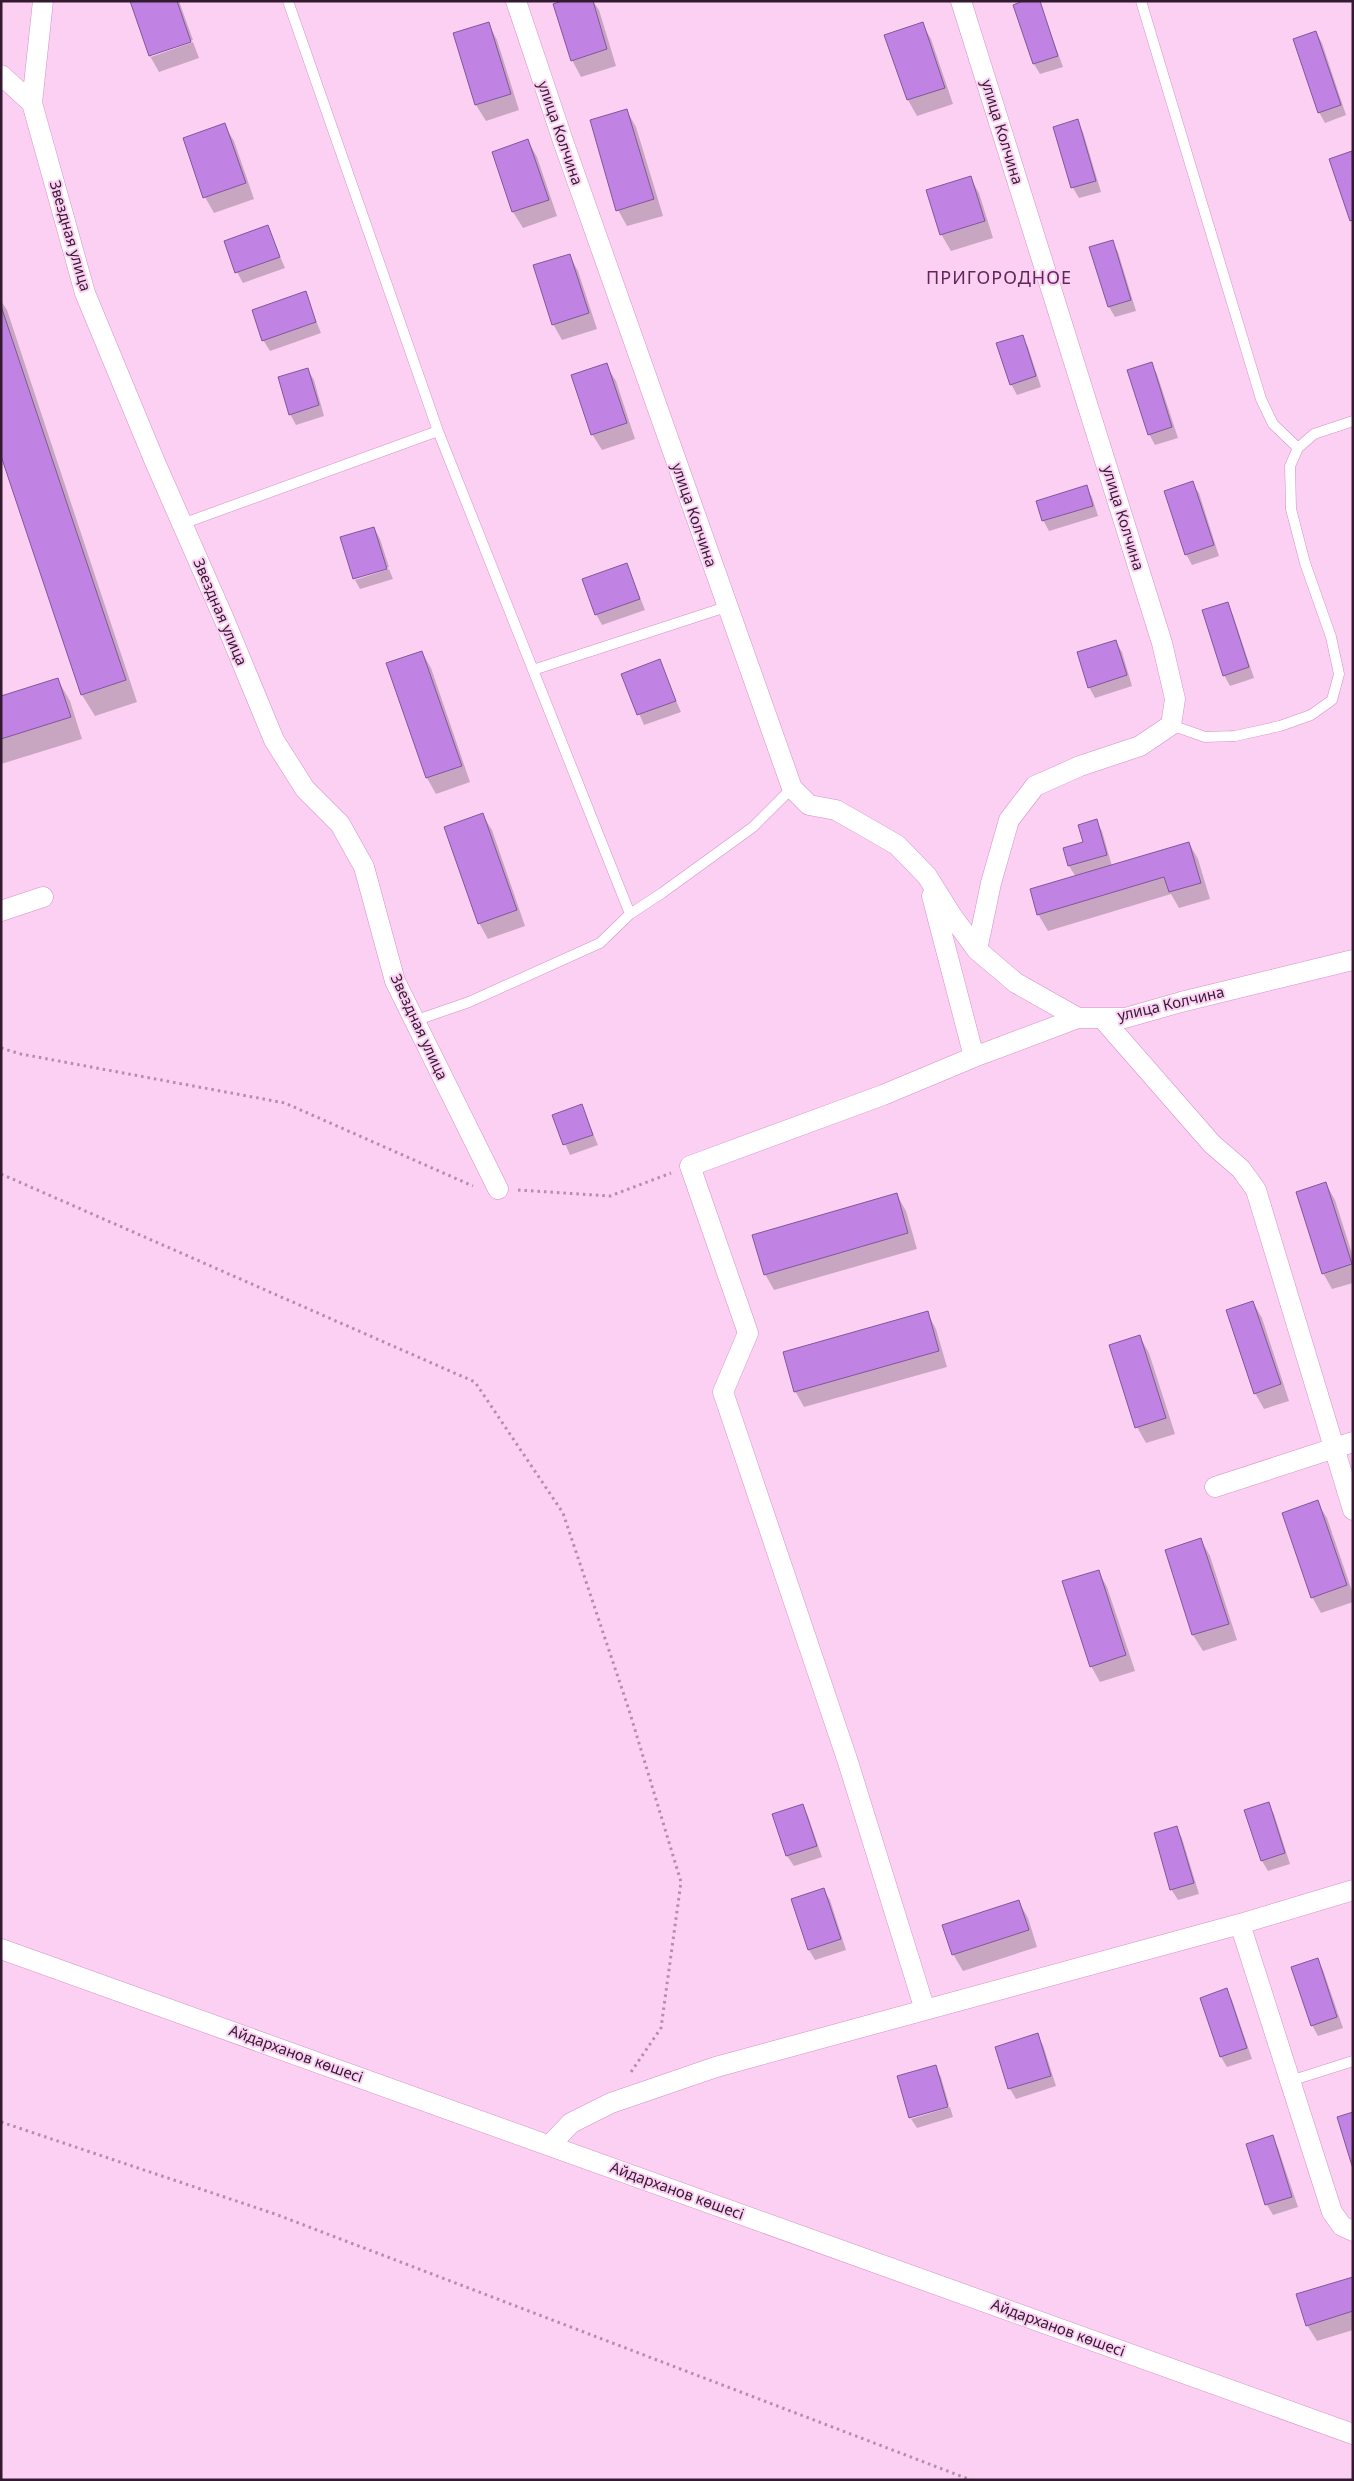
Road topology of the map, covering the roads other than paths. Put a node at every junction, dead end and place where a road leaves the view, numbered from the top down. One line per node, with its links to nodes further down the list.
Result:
1 (44, 1): 7 (street, Звездная улица)
2 (288, 1): 9 (lane)
3 (516, 1): 12 (street, улица Колчина)
4 (961, 1): 14 (street, улица Колчина)
5 (1141, 1): 10 (lane)
6 (1, 75): 7 (street)
7 (32, 103): 11 (street, Звездная улица)
8 (1353, 421): 10 (lane)
9 (438, 431): 11 (lane); 13 (lane)
10 (1298, 448): 14 (lane)
11 (182, 524): 24 (street, Звездная улица)
12 (726, 607): 13 (lane); 15 (street, улица Колчина)
13 (533, 670): 19 (lane)
14 (1171, 725): 20 (street)
15 (792, 788): 16 (street, улица Колчина); 19 (lane)
16 (927, 876): 20 (street, улица Колчина); 25 (street)
17 (43, 897): 18 (street)
18 (1, 911)
19 (630, 914): 24 (lane)
20 (978, 950): 22 (street, улица Колчина)
21 (1353, 960): 23 (street, улица Колчина)
22 (1078, 1018): 23 (street, улица Колчина); 25 (street)
23 (1102, 1018): 27 (street)
24 (414, 1021): 26 (street, Звездная улица)
25 (974, 1057): 33 (street)
26 (498, 1189)
27 (1344, 1446): 28 (street); 29 (street)
28 (1216, 1487)
29 (1353, 1510)
30 (1353, 1890): 31 (street)
31 (1240, 1924): 33 (street); 35 (street)
32 (1, 1949): 36 (street, Айдарханов көшесі)
33 (925, 2010): 36 (street)
34 (1353, 2061): 35 (lane)
35 (1290, 2081): 37 (street)
36 (550, 2145): 38 (street, Айдарханов көшесі)
37 (1353, 2231)
38 (1353, 2434)

